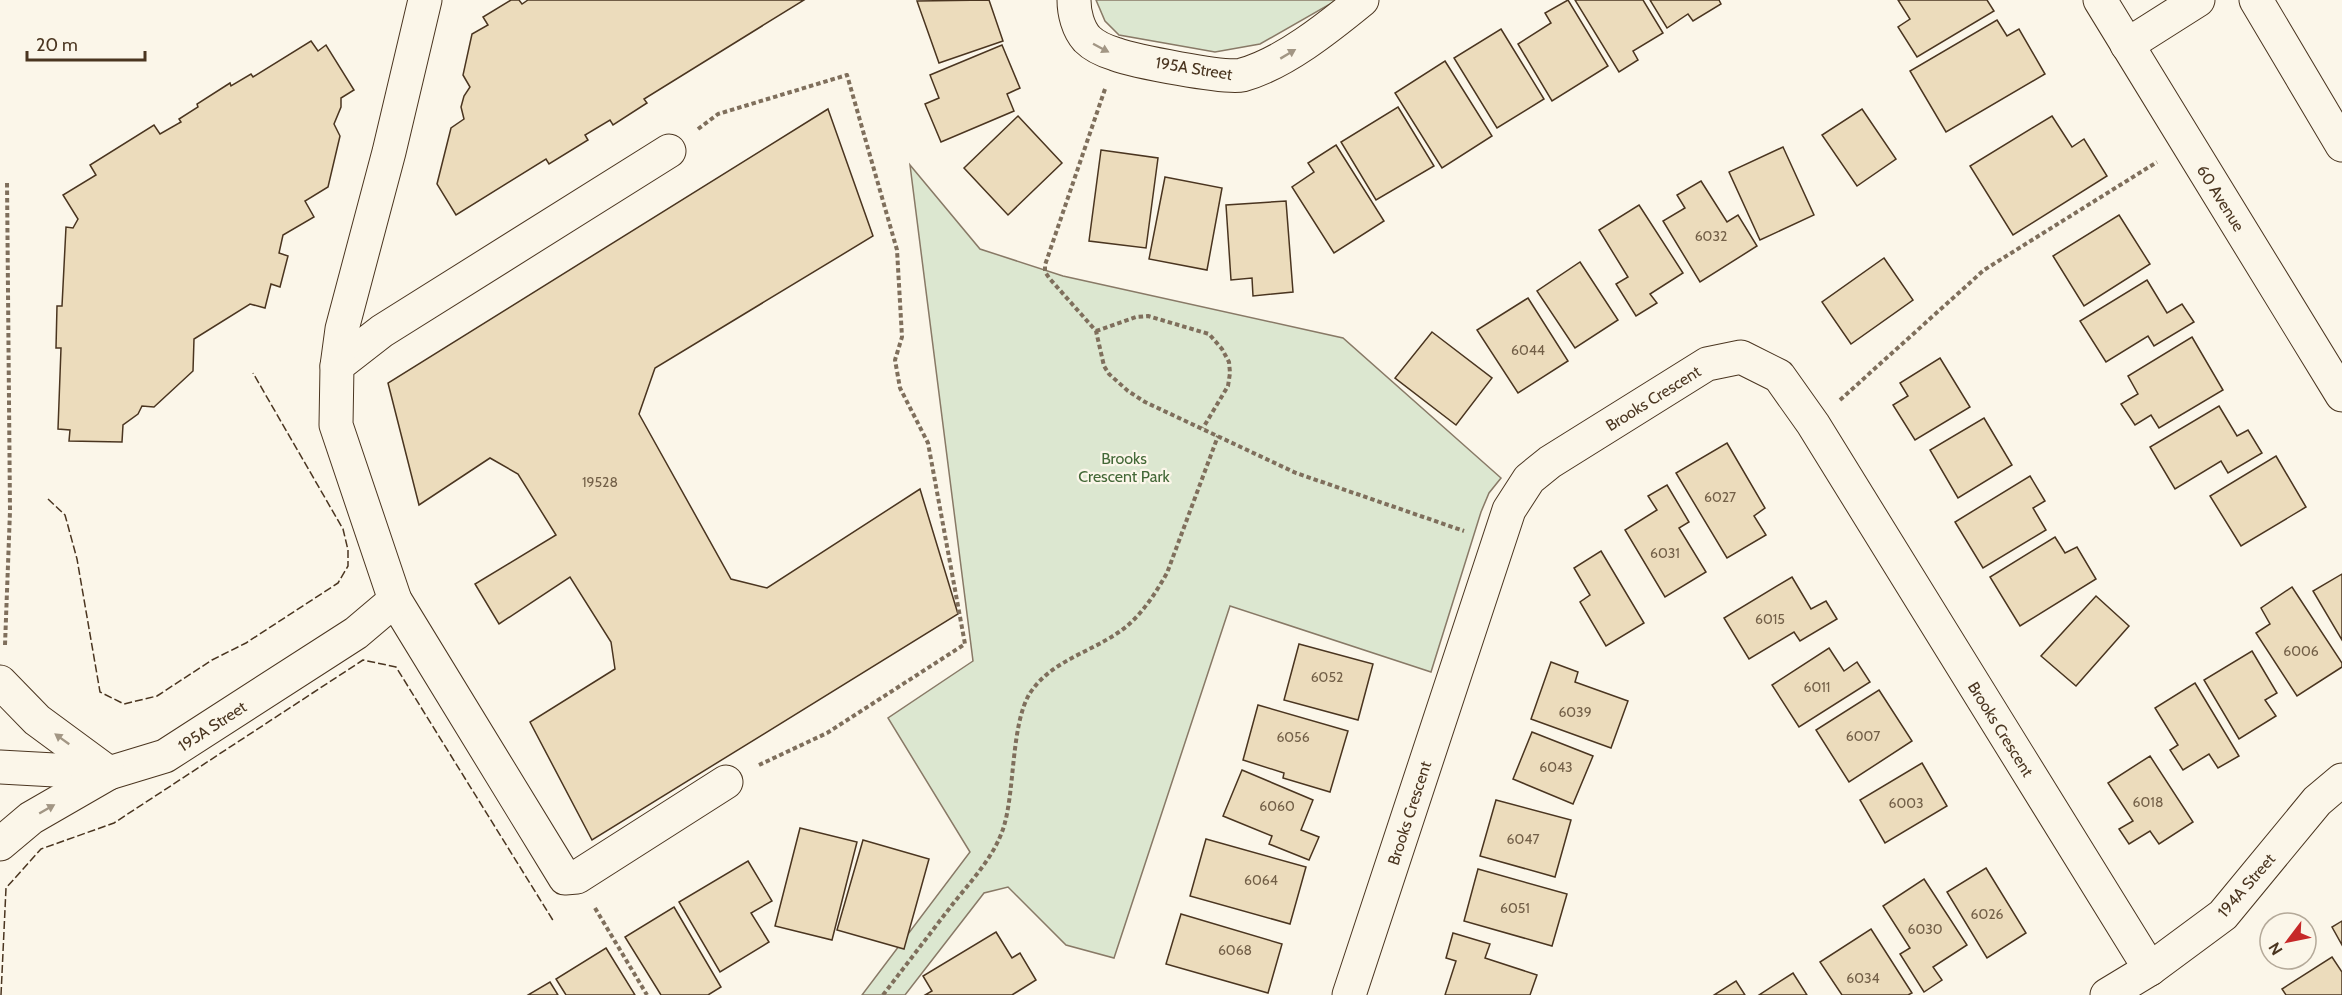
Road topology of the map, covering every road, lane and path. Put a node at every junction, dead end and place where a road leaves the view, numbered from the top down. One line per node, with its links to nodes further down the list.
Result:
1 (425, 0): 14 (street)
2 (1074, 0): 3 (street, 195A Street, one-way to 3)
3 (1362, 0)
4 (2100, 0): 7 (street, 60 Avenue)
5 (2198, 0): 7 (street)
6 (2256, 0): 9 (street)
7 (2127, 45): 15 (street, 60 Avenue)
8 (1106, 88): 13 (path)
9 (2342, 145)
10 (669, 152): 14 (street); 26 (path)
11 (2160, 160): 16 (path)
12 (7, 181): 21 (path)
13 (1096, 331): 17 (path); 17 (path)
14 (338, 366): 20 (street)
15 (2342, 395)
16 (1833, 405)
17 (1203, 428): 18 (path)
18 (1218, 436): 19 (path); 31 (path)
19 (1470, 533)
20 (395, 600): 24 (street, 195A Street); 28 (street)
21 (5, 650)
22 (0, 682): 24 (street, one-way to 22)
23 (0, 767): 24 (street, 195A Street)
24 (110, 773): 27 (street, one-way to 24)
25 (2342, 780): 29 (street, 194A Street)
26 (726, 782): 28 (street)
27 (0, 844)
28 (577, 878): 30 (path)
29 (2150, 969): 32 (street, Brooks Crescent); 33 (street, 194A Street)
30 (647, 995)
31 (882, 995)
32 (1349, 995)
33 (2107, 995)

